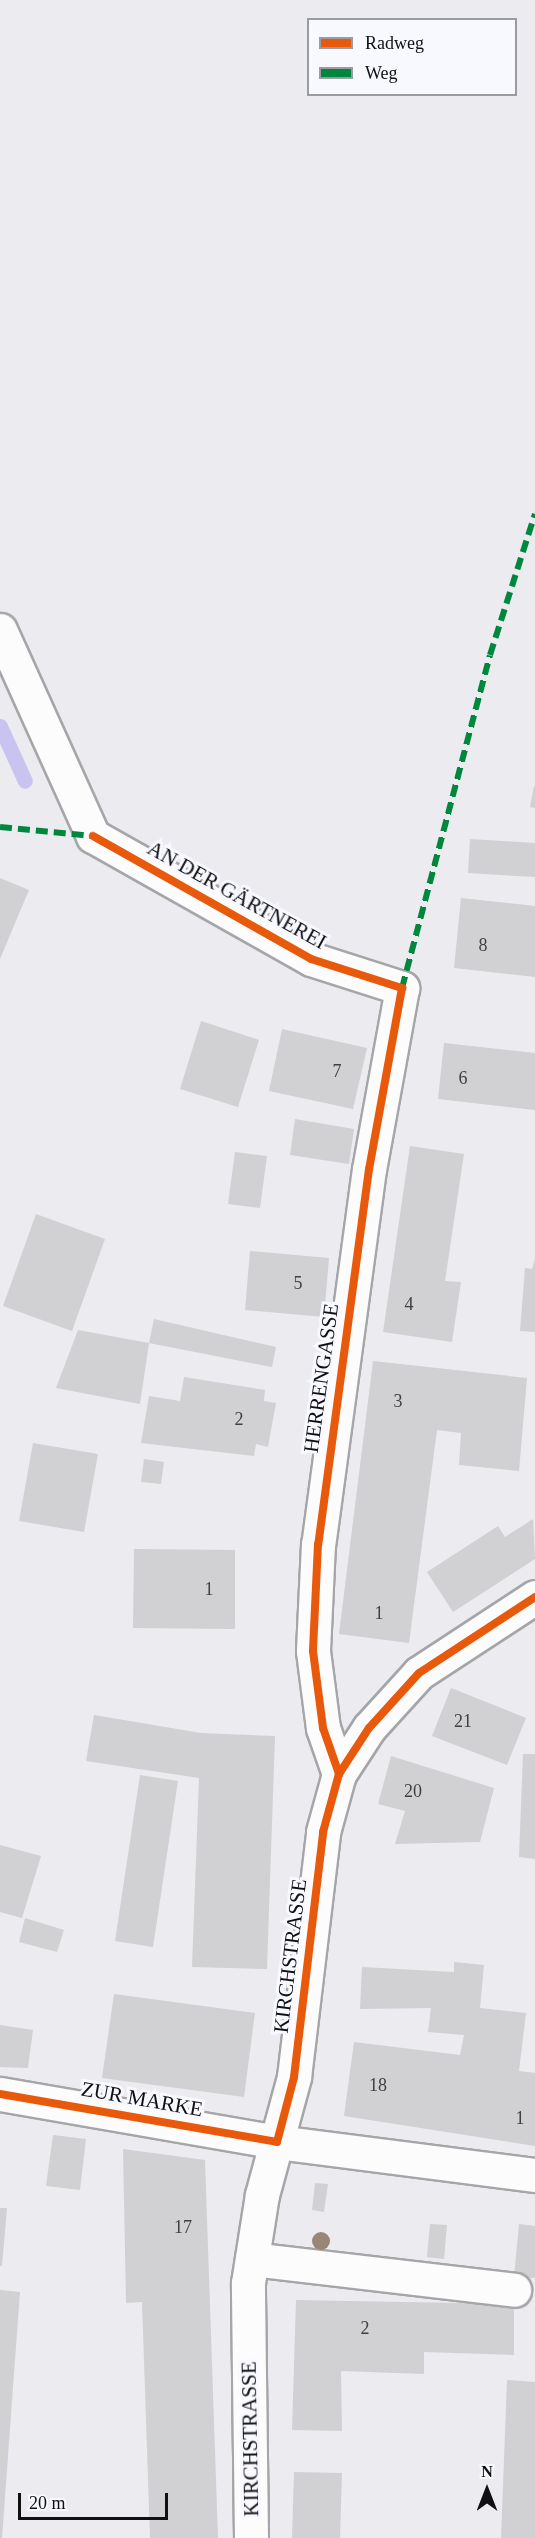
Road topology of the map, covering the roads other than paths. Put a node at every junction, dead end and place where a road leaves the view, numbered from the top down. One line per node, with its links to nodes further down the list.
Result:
1 (0, 630): 2 (street, AN DER GÄRTNEREI)
2 (402, 988): 4 (street, HERRENGASSE)
3 (535, 1596): 4 (street, KIRCHSTRASSE)
4 (339, 1774): 6 (street, KIRCHSTRASSE)
5 (0, 2094): 6 (street, ZUR MARKE)
6 (277, 2142): 7 (street, ZUR MARKE); 8 (street, KIRCHSTRASSE)
7 (535, 2175)
8 (252, 2259): 9 (street); 10 (street, KIRCHSTRASSE)
9 (514, 2289)
10 (251, 2538)

